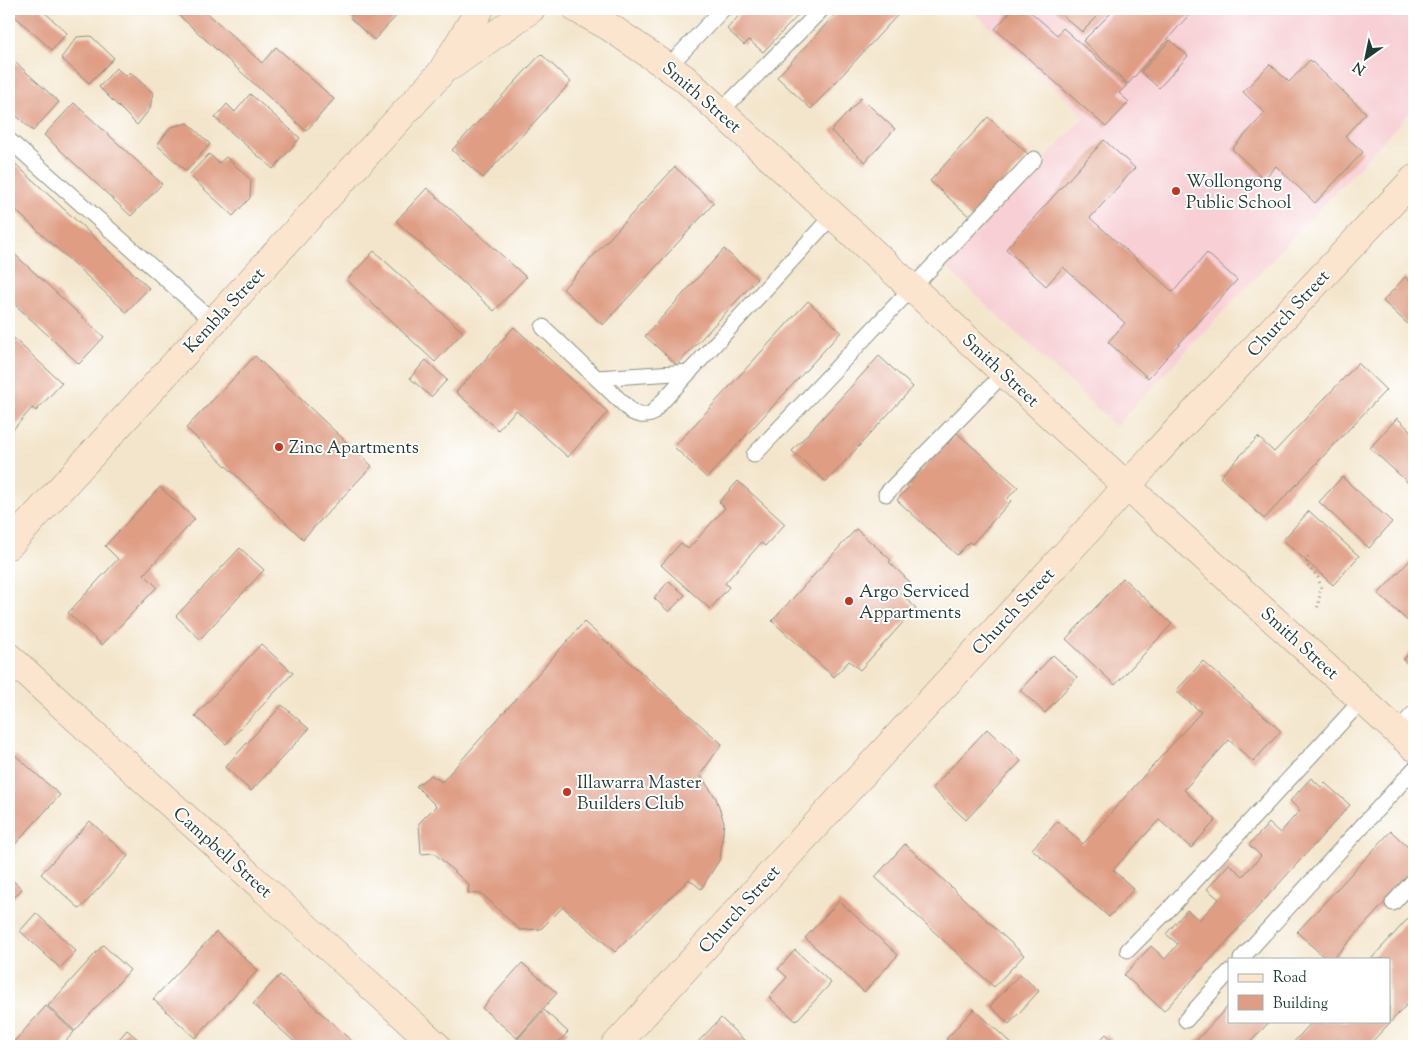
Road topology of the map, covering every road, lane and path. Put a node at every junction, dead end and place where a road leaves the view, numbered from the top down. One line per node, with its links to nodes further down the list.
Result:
1 (480, 9): 7 (street, Kembla Street)
2 (532, 9): 7 (street, Kembla Street)
3 (577, 9): 6 (street, Smith Street)
4 (723, 9): 6 (lane)
5 (822, 9): 8 (lane)
6 (668, 67): 8 (street, Smith Street)
7 (440, 74): 14 (street, Kembla Street)
8 (720, 112): 12 (street, Smith Street)
9 (9, 140): 14 (lane)
10 (1034, 159): 13 (lane)
11 (1414, 179): 20 (street, Church Street)
12 (833, 215): 13 (street, Smith Street); 16 (lane)
13 (912, 288): 17 (street, Smith Street); 19 (lane)
14 (213, 322): 22 (street, Kembla Street)
15 (543, 327): 18 (lane)
16 (690, 372): 18 (lane); 18 (lane)
17 (1004, 373): 20 (street, Smith Street); 21 (lane)
18 (597, 378)
19 (754, 455)
20 (1127, 486): 26 (street, Smith Street); 36 (street, Church Street)
21 (886, 494)
22 (9, 545)
23 (1308, 557): 24 (path)
24 (1317, 611)
25 (9, 657): 35 (street, Campbell Street)
26 (1362, 700): 27 (street, Smith Street); 31 (lane)
27 (1409, 730)
28 (1414, 769): 32 (lane)
29 (1414, 880): 30 (lane)
30 (1392, 903)
31 (1128, 950)
32 (1242, 958)
33 (1228, 973): 34 (lane)
34 (1186, 1020)
35 (437, 1046)
36 (615, 1046)

